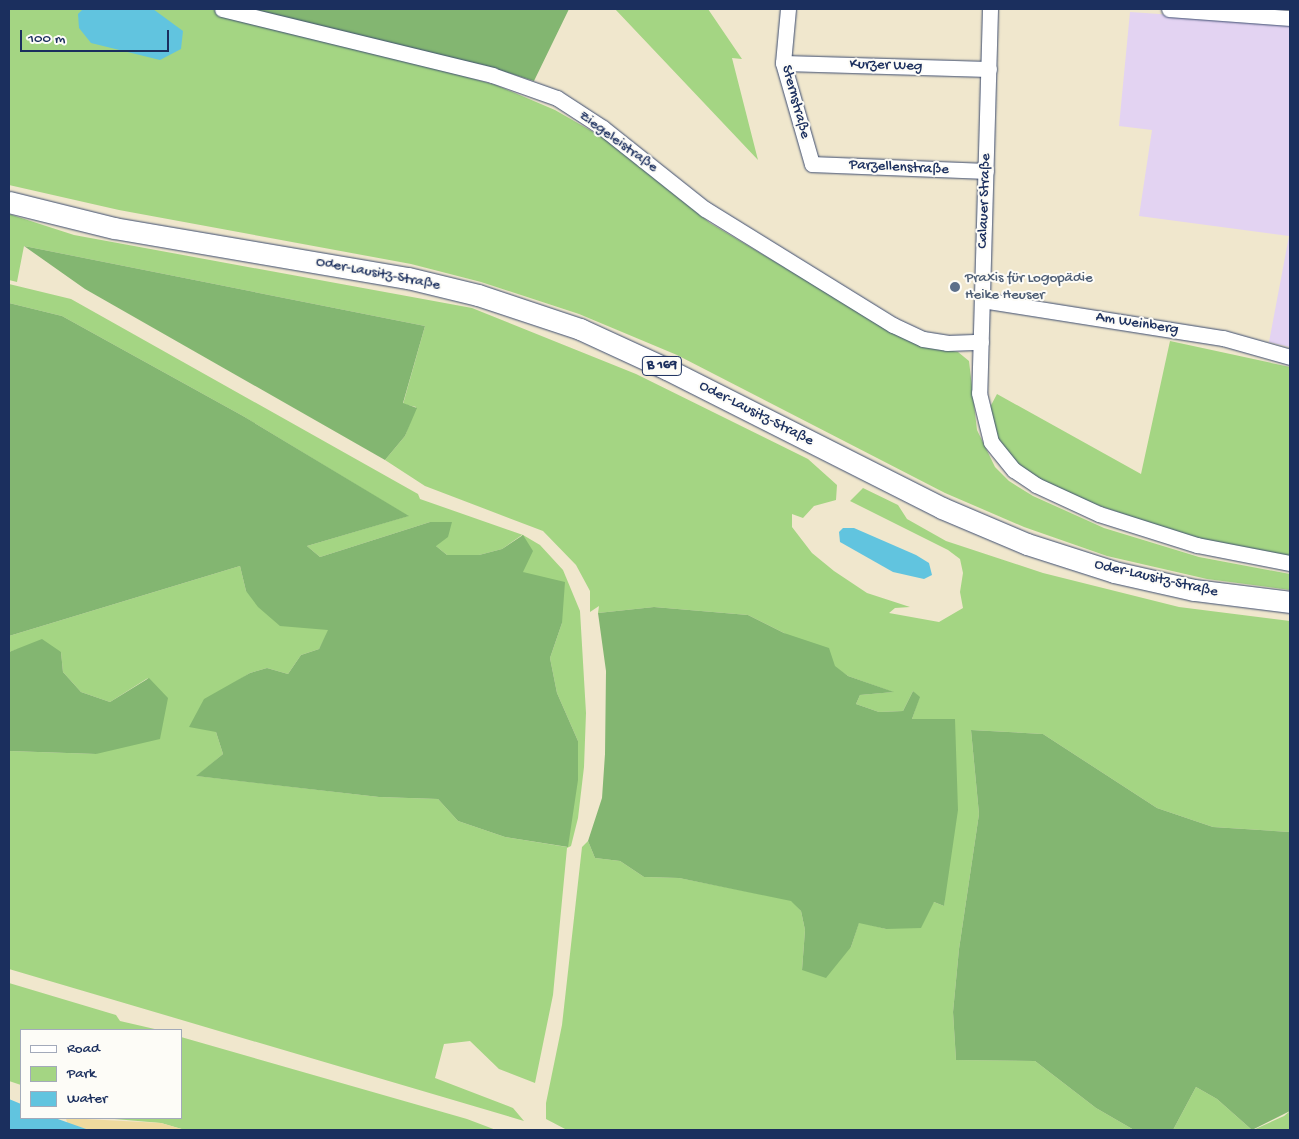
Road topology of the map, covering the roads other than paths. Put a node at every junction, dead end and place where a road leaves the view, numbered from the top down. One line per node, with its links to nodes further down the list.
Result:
1 (222, 9): 12 (street, Ziegeleistraße)
2 (788, 9): 6 (street, Sternstraße)
3 (990, 9): 7 (street, Calauer Straße)
4 (1169, 9): 5 (street)
5 (1290, 18)
6 (783, 63): 7 (street, Kurzer Weg); 8 (street, Sternstraße)
7 (988, 69): 9 (street, Calauer Straße)
8 (812, 164): 9 (street, Parzellenstraße)
9 (986, 171): 11 (street, Calauer Straße)
10 (9, 202): 15 (highway, Oder-Lausitz-Straße / B 169)
11 (982, 300): 12 (street, Calauer Straße); 13 (street, Am Weinberg)
12 (981, 342): 14 (street, Calauer Straße)
13 (1290, 357)
14 (1290, 563)
15 (1290, 602)

